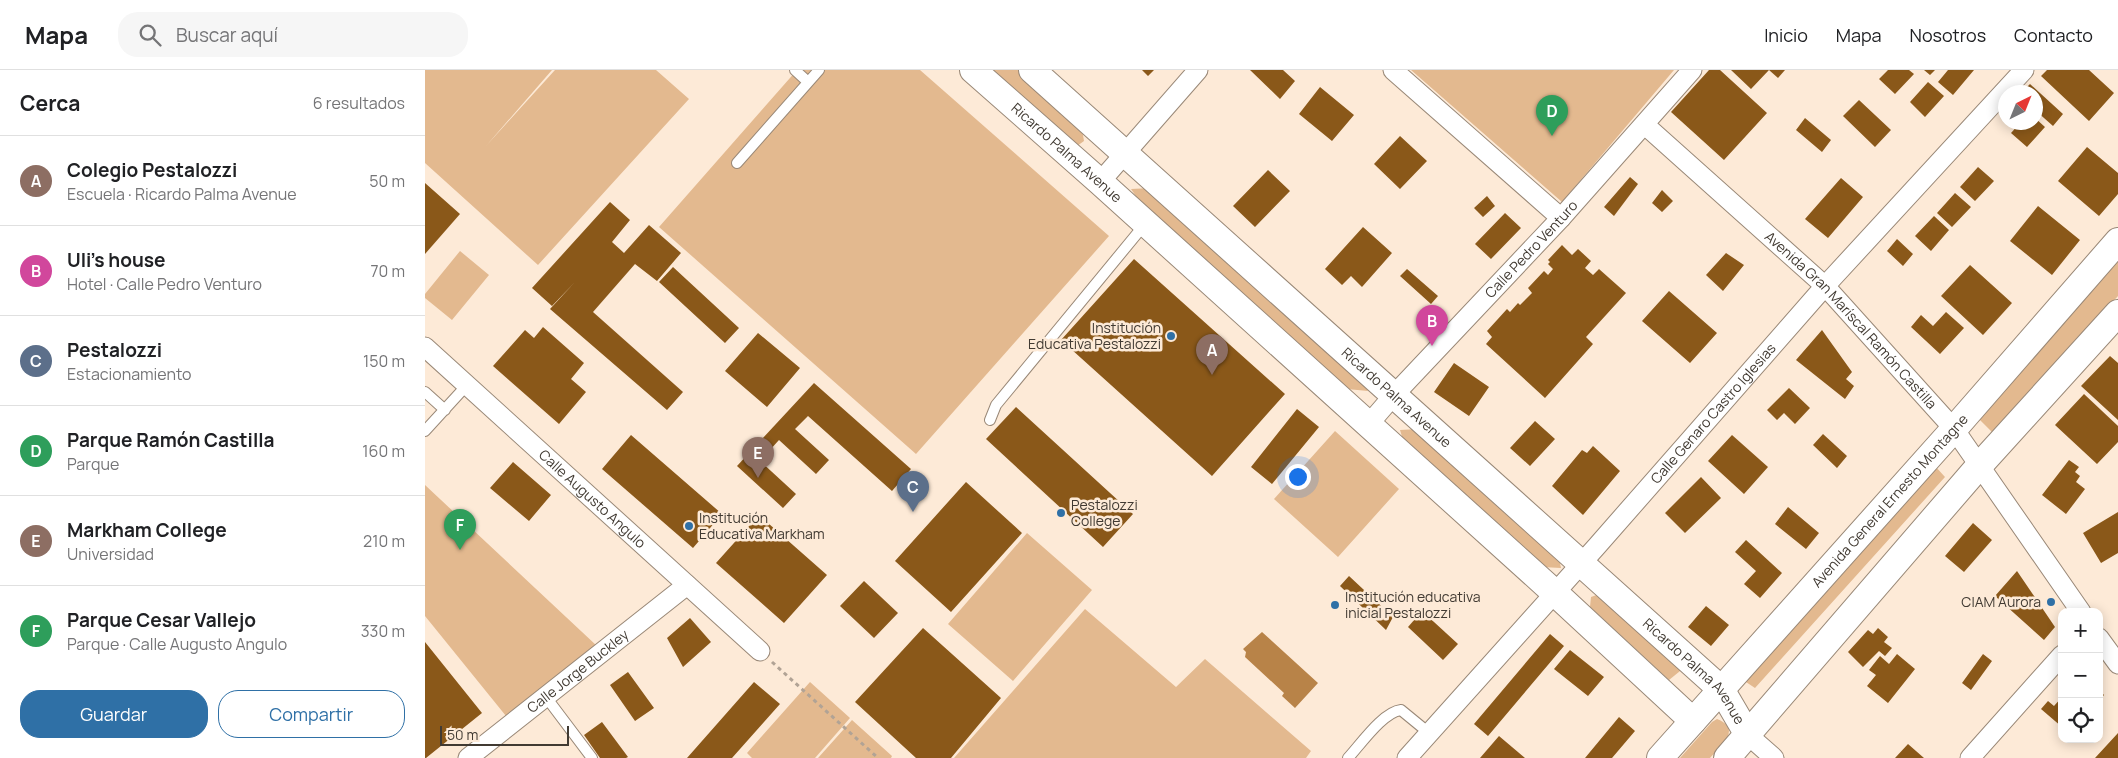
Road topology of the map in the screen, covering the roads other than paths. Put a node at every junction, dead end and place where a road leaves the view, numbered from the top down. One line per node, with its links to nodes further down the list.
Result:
1 (795, 70): 9 (lane)
2 (819, 70): 9 (lane)
3 (973, 70): 13 (main road, Ricardo Palma Avenue)
4 (1032, 70): 11 (main road, Ricardo Palma Avenue)
5 (1199, 70): 11 (street)
6 (1393, 70): 14 (street)
7 (1692, 70): 10 (street, Calle Pedro Venturo)
8 (2024, 70): 17 (street, Calle Genaro Castro Iglesias)
9 (808, 82): 12 (lane)
10 (1645, 125): 14 (street, Calle Pedro Venturo); 17 (street, Avenida Gran Maríscal Ramón Castilla)
11 (1125, 154): 13 (street); 22 (main road, Ricardo Palma Avenue)
12 (737, 164)
13 (1100, 182): 15 (main road, Ricardo Palma Avenue)
14 (1561, 218): 22 (street, Calle Pedro Venturo)
15 (1146, 224): 24 (lane); 25 (main road, Ricardo Palma Avenue)
16 (2118, 241): 26 (main road, Avenida General Ernesto Montagne)
17 (1825, 286): 26 (street, Avenida Gran Maríscal Ramón Castilla); 29 (street, Calle Genaro Castro Iglesias)
18 (2118, 314): 28 (main road)
19 (425, 347): 20 (street, Calle Augusto Angulo)
20 (467, 385): 23 (lane); 30 (street, Calle Augusto Angulo)
21 (425, 392): 23 (lane)
22 (1393, 396): 25 (street, Calle Pedro Venturo); 29 (main road, Ricardo Palma Avenue)
23 (445, 410): 27 (lane)
24 (990, 420)
25 (1368, 425): 31 (main road, Ricardo Palma Avenue)
26 (1954, 429): 28 (street, Avenida Gran Maríscal Ramón Castilla); 37 (main road, Avenida General Ernesto Montagne)
27 (425, 431)
28 (1979, 466): 32 (street, Avenida Gran Maríscal Ramón Castilla); 41 (main road)
29 (1582, 563): 31 (street, Calle Genaro Castro Iglesias); 37 (main road, Ricardo Palma Avenue)
30 (687, 584): 34 (street, Calle Augusto Angulo); 38 (street, Calle Jorge Buckley)
31 (1555, 593): 39 (main road, Ricardo Palma Avenue); 40 (street, Calle Genaro Castro Iglesias)
32 (2078, 608)
33 (2103, 643): 36 (street)
34 (760, 651)
35 (2058, 659): 49 (street)
36 (2118, 664)
37 (1721, 689): 39 (main road, Avenida General Ernesto Montagne); 41 (main road, Ricardo Palma Avenue)
38 (545, 696): 42 (street, Calle Jorge Buckley); 43 (lane)
39 (1693, 722): 46 (main road, Avenida General Ernesto Montagne)
40 (1429, 733): 44 (lane); 45 (street, Calle Genaro Castro Iglesias)
41 (1748, 735): 47 (main road); 48 (street)
42 (468, 758)
43 (592, 758)
44 (1348, 758)
45 (1407, 758)
46 (1660, 758)
47 (1727, 758)
48 (1774, 758)
49 (1970, 758)

